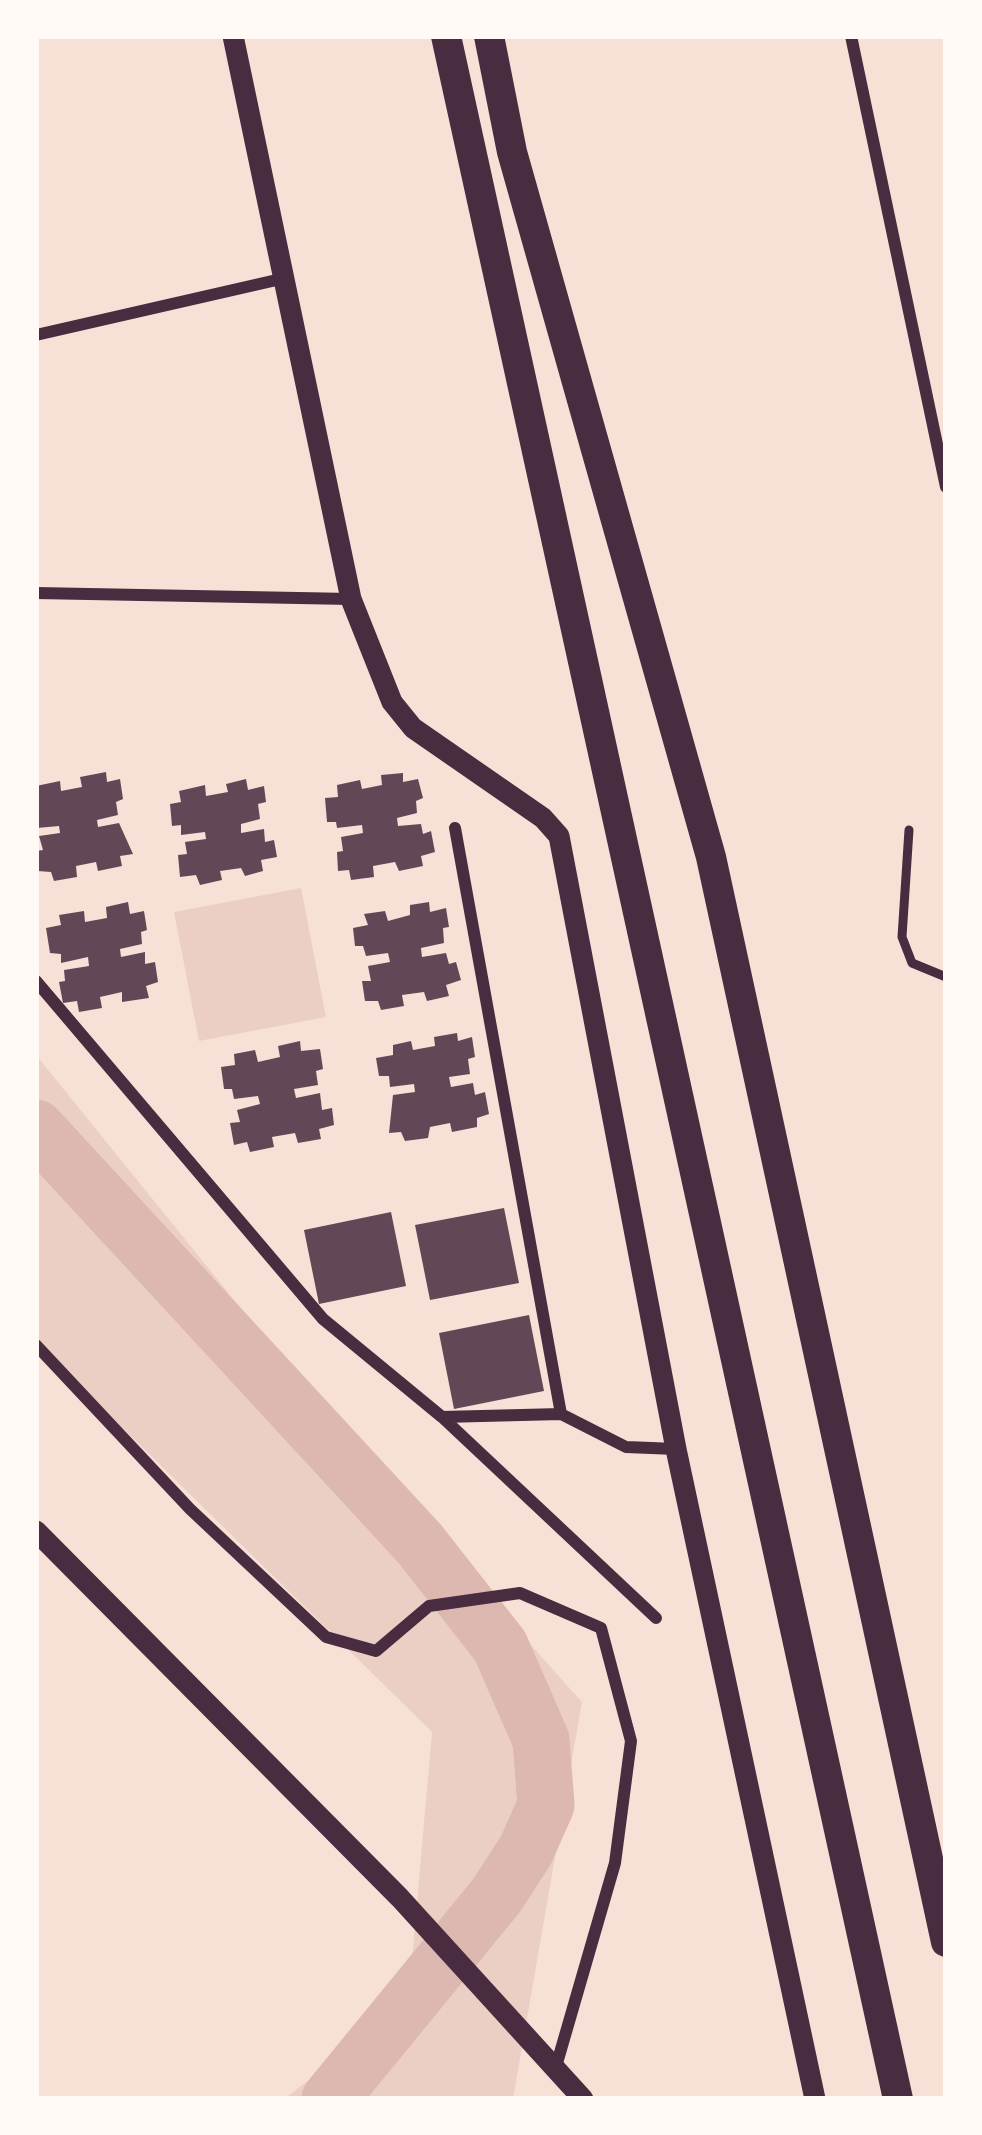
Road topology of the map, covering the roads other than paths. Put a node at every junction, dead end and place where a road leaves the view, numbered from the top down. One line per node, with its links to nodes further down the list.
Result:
1 (233, 36): 5 (street)
2 (446, 36): 24 (highway)
3 (493, 36): 20 (highway)
4 (851, 36): 7 (street)
5 (281, 279): 6 (street); 9 (street)
6 (36, 335)
7 (946, 488)
8 (36, 592): 9 (street)
9 (351, 599): 17 (street)
10 (455, 828): 15 (street)
11 (909, 830): 12 (lane)
12 (946, 977)
13 (36, 981): 16 (street)
14 (36, 1345): 21 (street)
15 (561, 1414): 16 (street); 17 (street)
16 (442, 1417): 19 (street)
17 (676, 1449): 23 (street)
18 (36, 1531): 21 (street)
19 (656, 1618)
20 (946, 1942)
21 (555, 2070): 22 (street)
22 (583, 2099)
23 (815, 2099)
24 (898, 2099)

